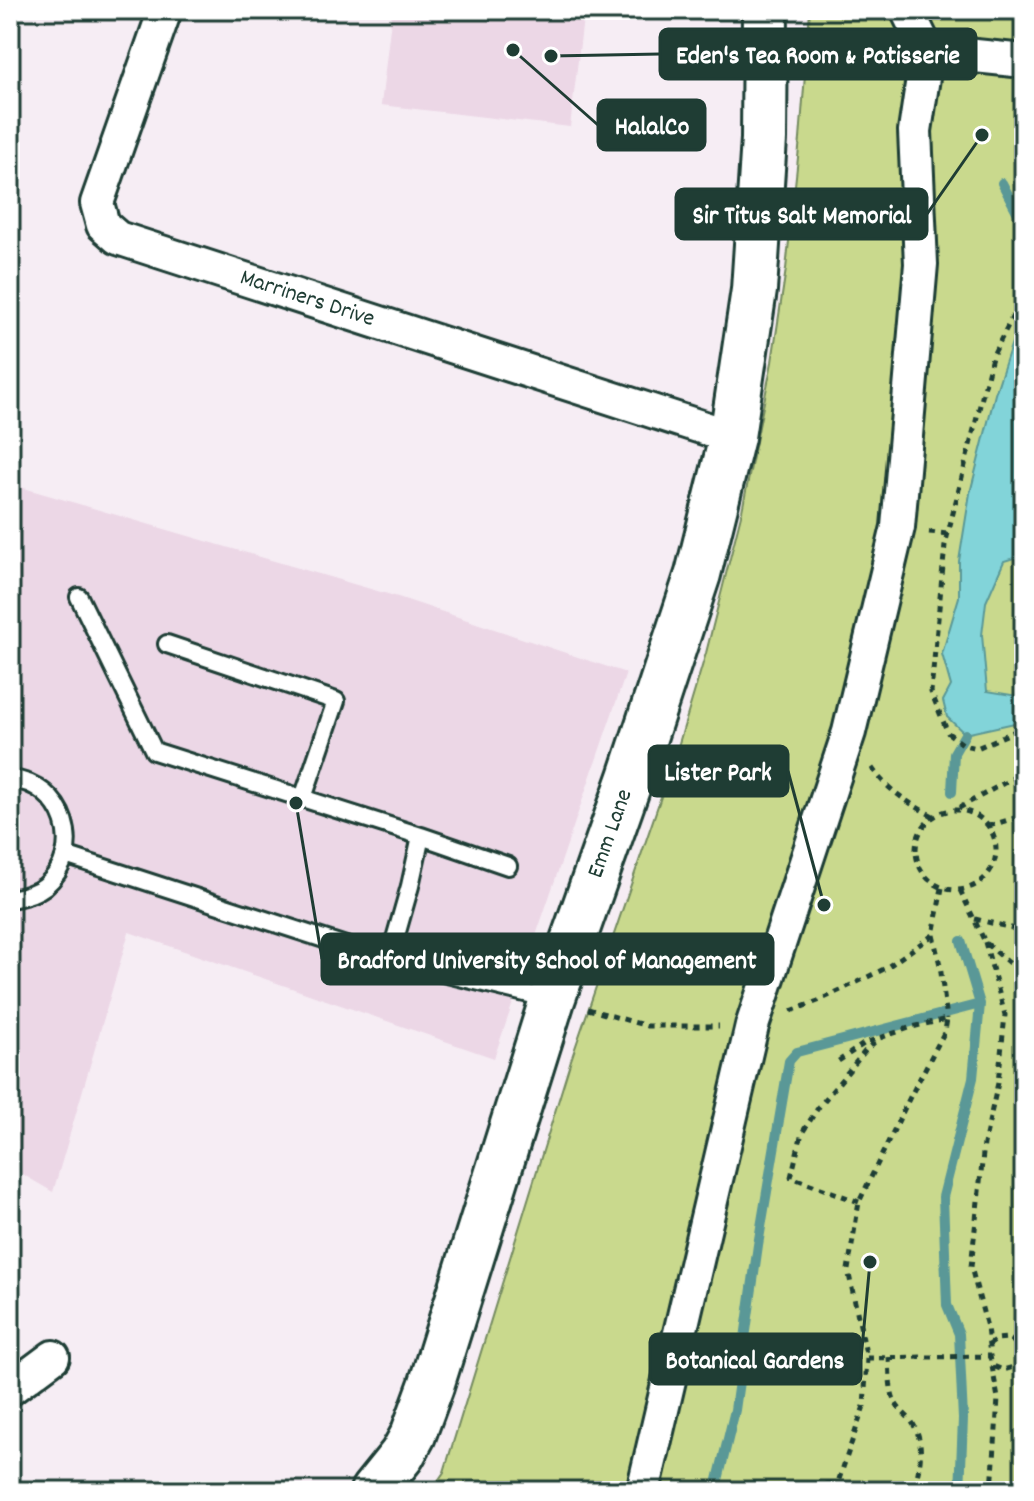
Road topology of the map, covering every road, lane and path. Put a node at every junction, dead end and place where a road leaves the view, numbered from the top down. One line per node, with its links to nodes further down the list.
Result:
1 (165, 10): 7 (street, Marriners Drive)
2 (765, 10): 7 (street, Emm Lane)
3 (907, 10): 4 (street)
4 (927, 51): 5 (street); 11 (street)
5 (1024, 61)
6 (1024, 294): 10 (path)
7 (732, 437): 31 (street, Emm Lane)
8 (79, 597): 14 (lane)
9 (167, 644): 14 (lane)
10 (1024, 727)
11 (849, 732): 17 (path); 33 (street)
12 (1024, 772): 15 (path)
13 (10, 779): 20 (lane)
14 (303, 798): 19 (lane)
15 (958, 809): 17 (path); 18 (path)
16 (1024, 815): 18 (path)
17 (933, 816): 22 (path)
18 (989, 826): 23 (path)
19 (421, 836): 21 (lane); 29 (lane)
20 (65, 855): 24 (lane); 29 (lane)
21 (508, 866)
22 (942, 888): 23 (path); 27 (path)
23 (960, 890): 25 (path)
24 (10, 899)
25 (975, 919): 26 (path); 28 (path)
26 (1024, 931)
27 (933, 935): 32 (path); 33 (path)
28 (985, 942): 30 (path); 37 (path)
29 (389, 960): 31 (lane)
30 (1024, 976)
31 (552, 1000): 33 (path); 45 (street, Emm Lane)
32 (947, 1015): 34 (path); 36 (path)
33 (752, 1026): 46 (street)
34 (880, 1037): 35 (path); 36 (path)
35 (837, 1062)
36 (859, 1202): 41 (path)
37 (989, 1345): 38 (path); 42 (path)
38 (990, 1356): 40 (path); 42 (path)
39 (53, 1357): 43 (street)
40 (889, 1357): 41 (path); 49 (path)
41 (867, 1358): 44 (path)
42 (992, 1365): 50 (path)
43 (10, 1389)
44 (837, 1483): 47 (path); 48 (path)
45 (373, 1491)
46 (643, 1491)
47 (742, 1491)
48 (835, 1491)
49 (913, 1491)
50 (992, 1491)

